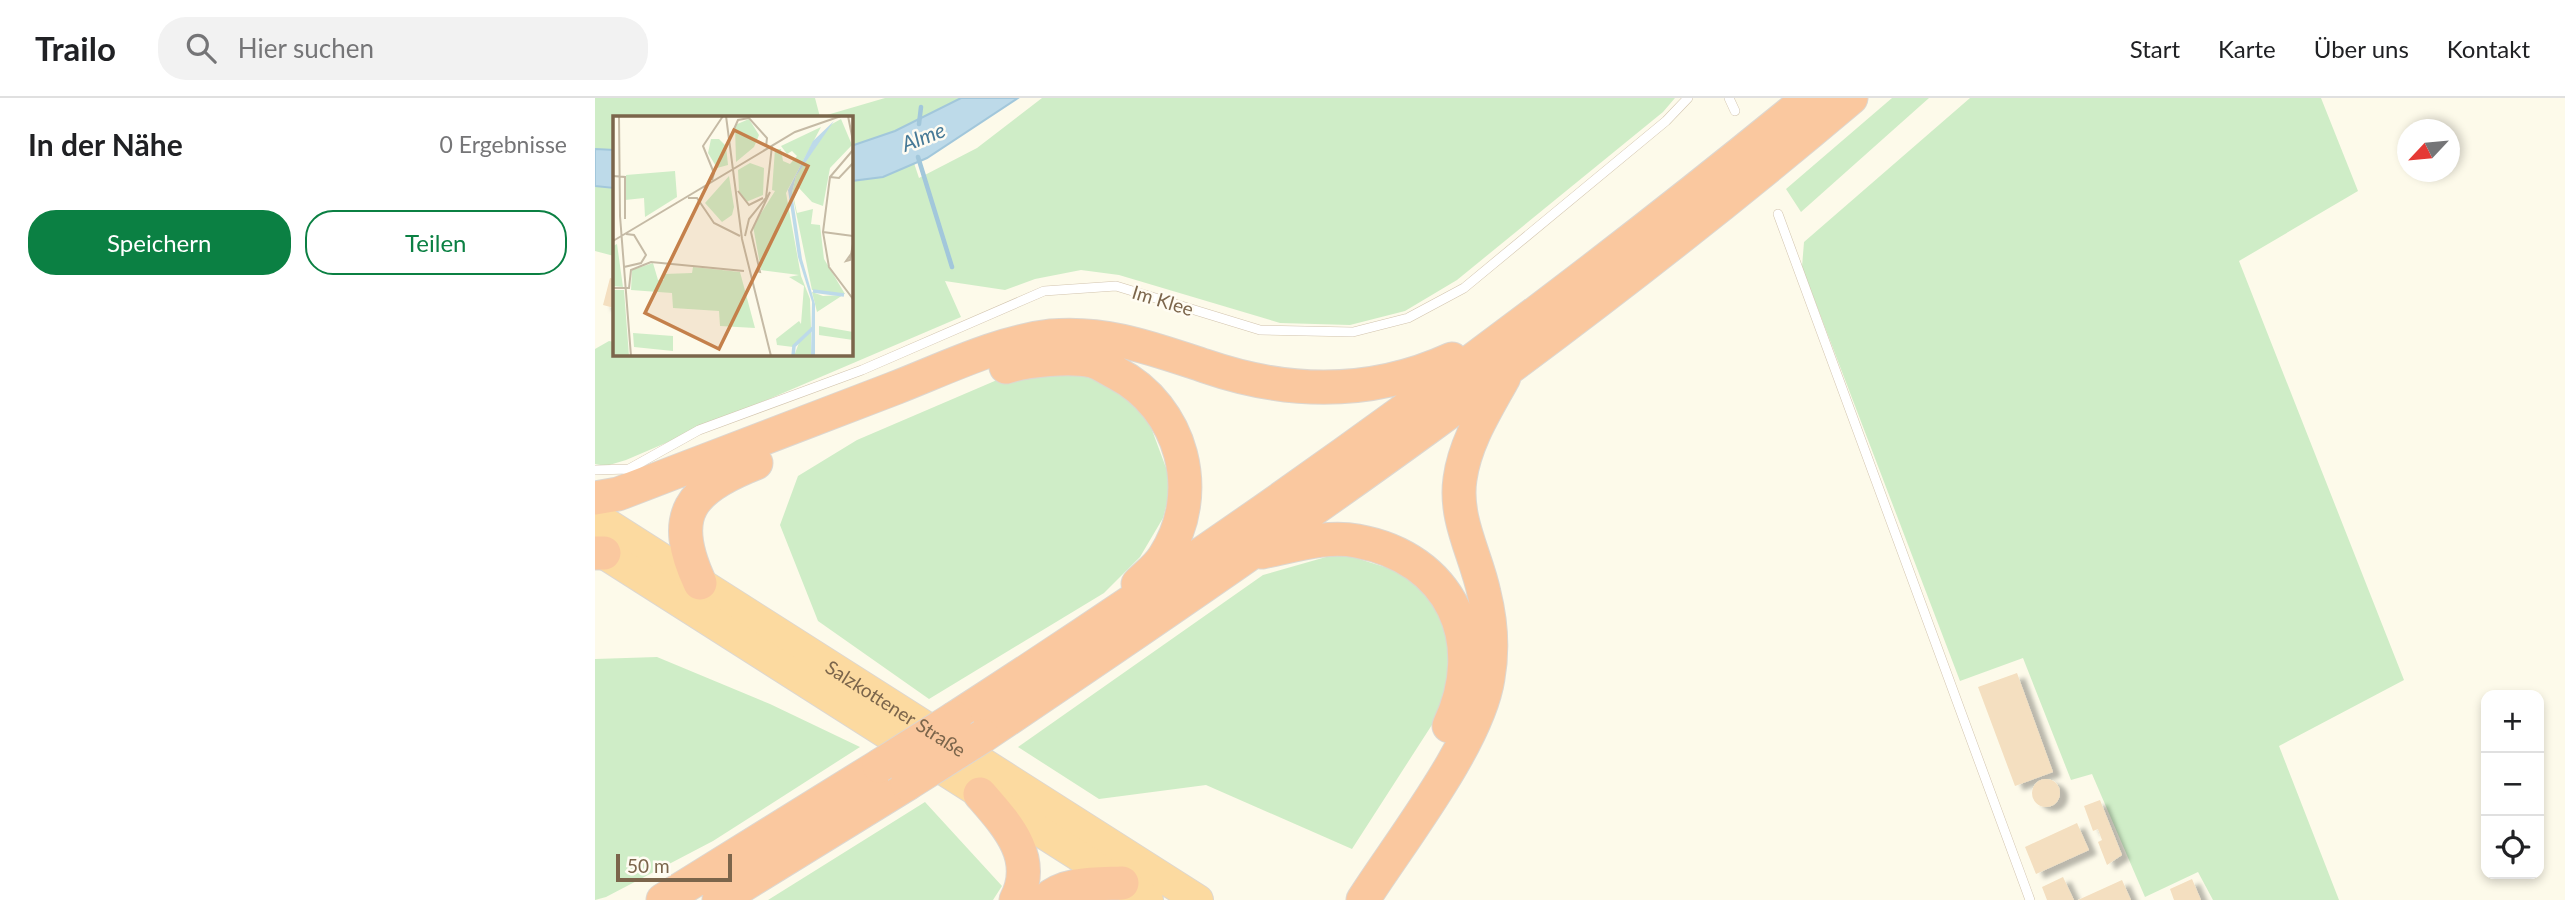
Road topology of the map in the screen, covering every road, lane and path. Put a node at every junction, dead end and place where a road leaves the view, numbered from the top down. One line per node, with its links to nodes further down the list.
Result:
1 (1688, 98): 9 (lane, Im Klee)
2 (1730, 98): 5 (lane)
3 (1809, 98): 7 (highway)
4 (1850, 98): 8 (highway)
5 (1735, 111)
6 (1778, 214): 28 (lane)
7 (1514, 330): 10 (highway); 15 (highway)
8 (1509, 369): 13 (highway); 27 (highway)
9 (595, 470)
10 (595, 498)
11 (595, 516): 14 (highway, Salzkottener Straße)
12 (598, 551): 17 (highway, Salzkottener Straße)
13 (1246, 556): 18 (highway, bridge); 26 (highway)
14 (699, 583): 15 (highway); 16 (highway, Salzkottener Straße)
15 (1086, 634): 16 (highway)
16 (944, 725): 20 (highway, bridge); 25 (highway, Salzkottener Straße)
17 (980, 794): 19 (highway, Salzkottener Straße); 23 (highway)
18 (791, 857): 21 (highway); 22 (highway)
19 (1135, 892): 24 (highway)
20 (663, 898)
21 (719, 900)
22 (755, 900)
23 (1016, 900)
24 (1046, 900)
25 (1198, 900)
26 (1342, 900)
27 (1363, 900)
28 (2030, 900)

